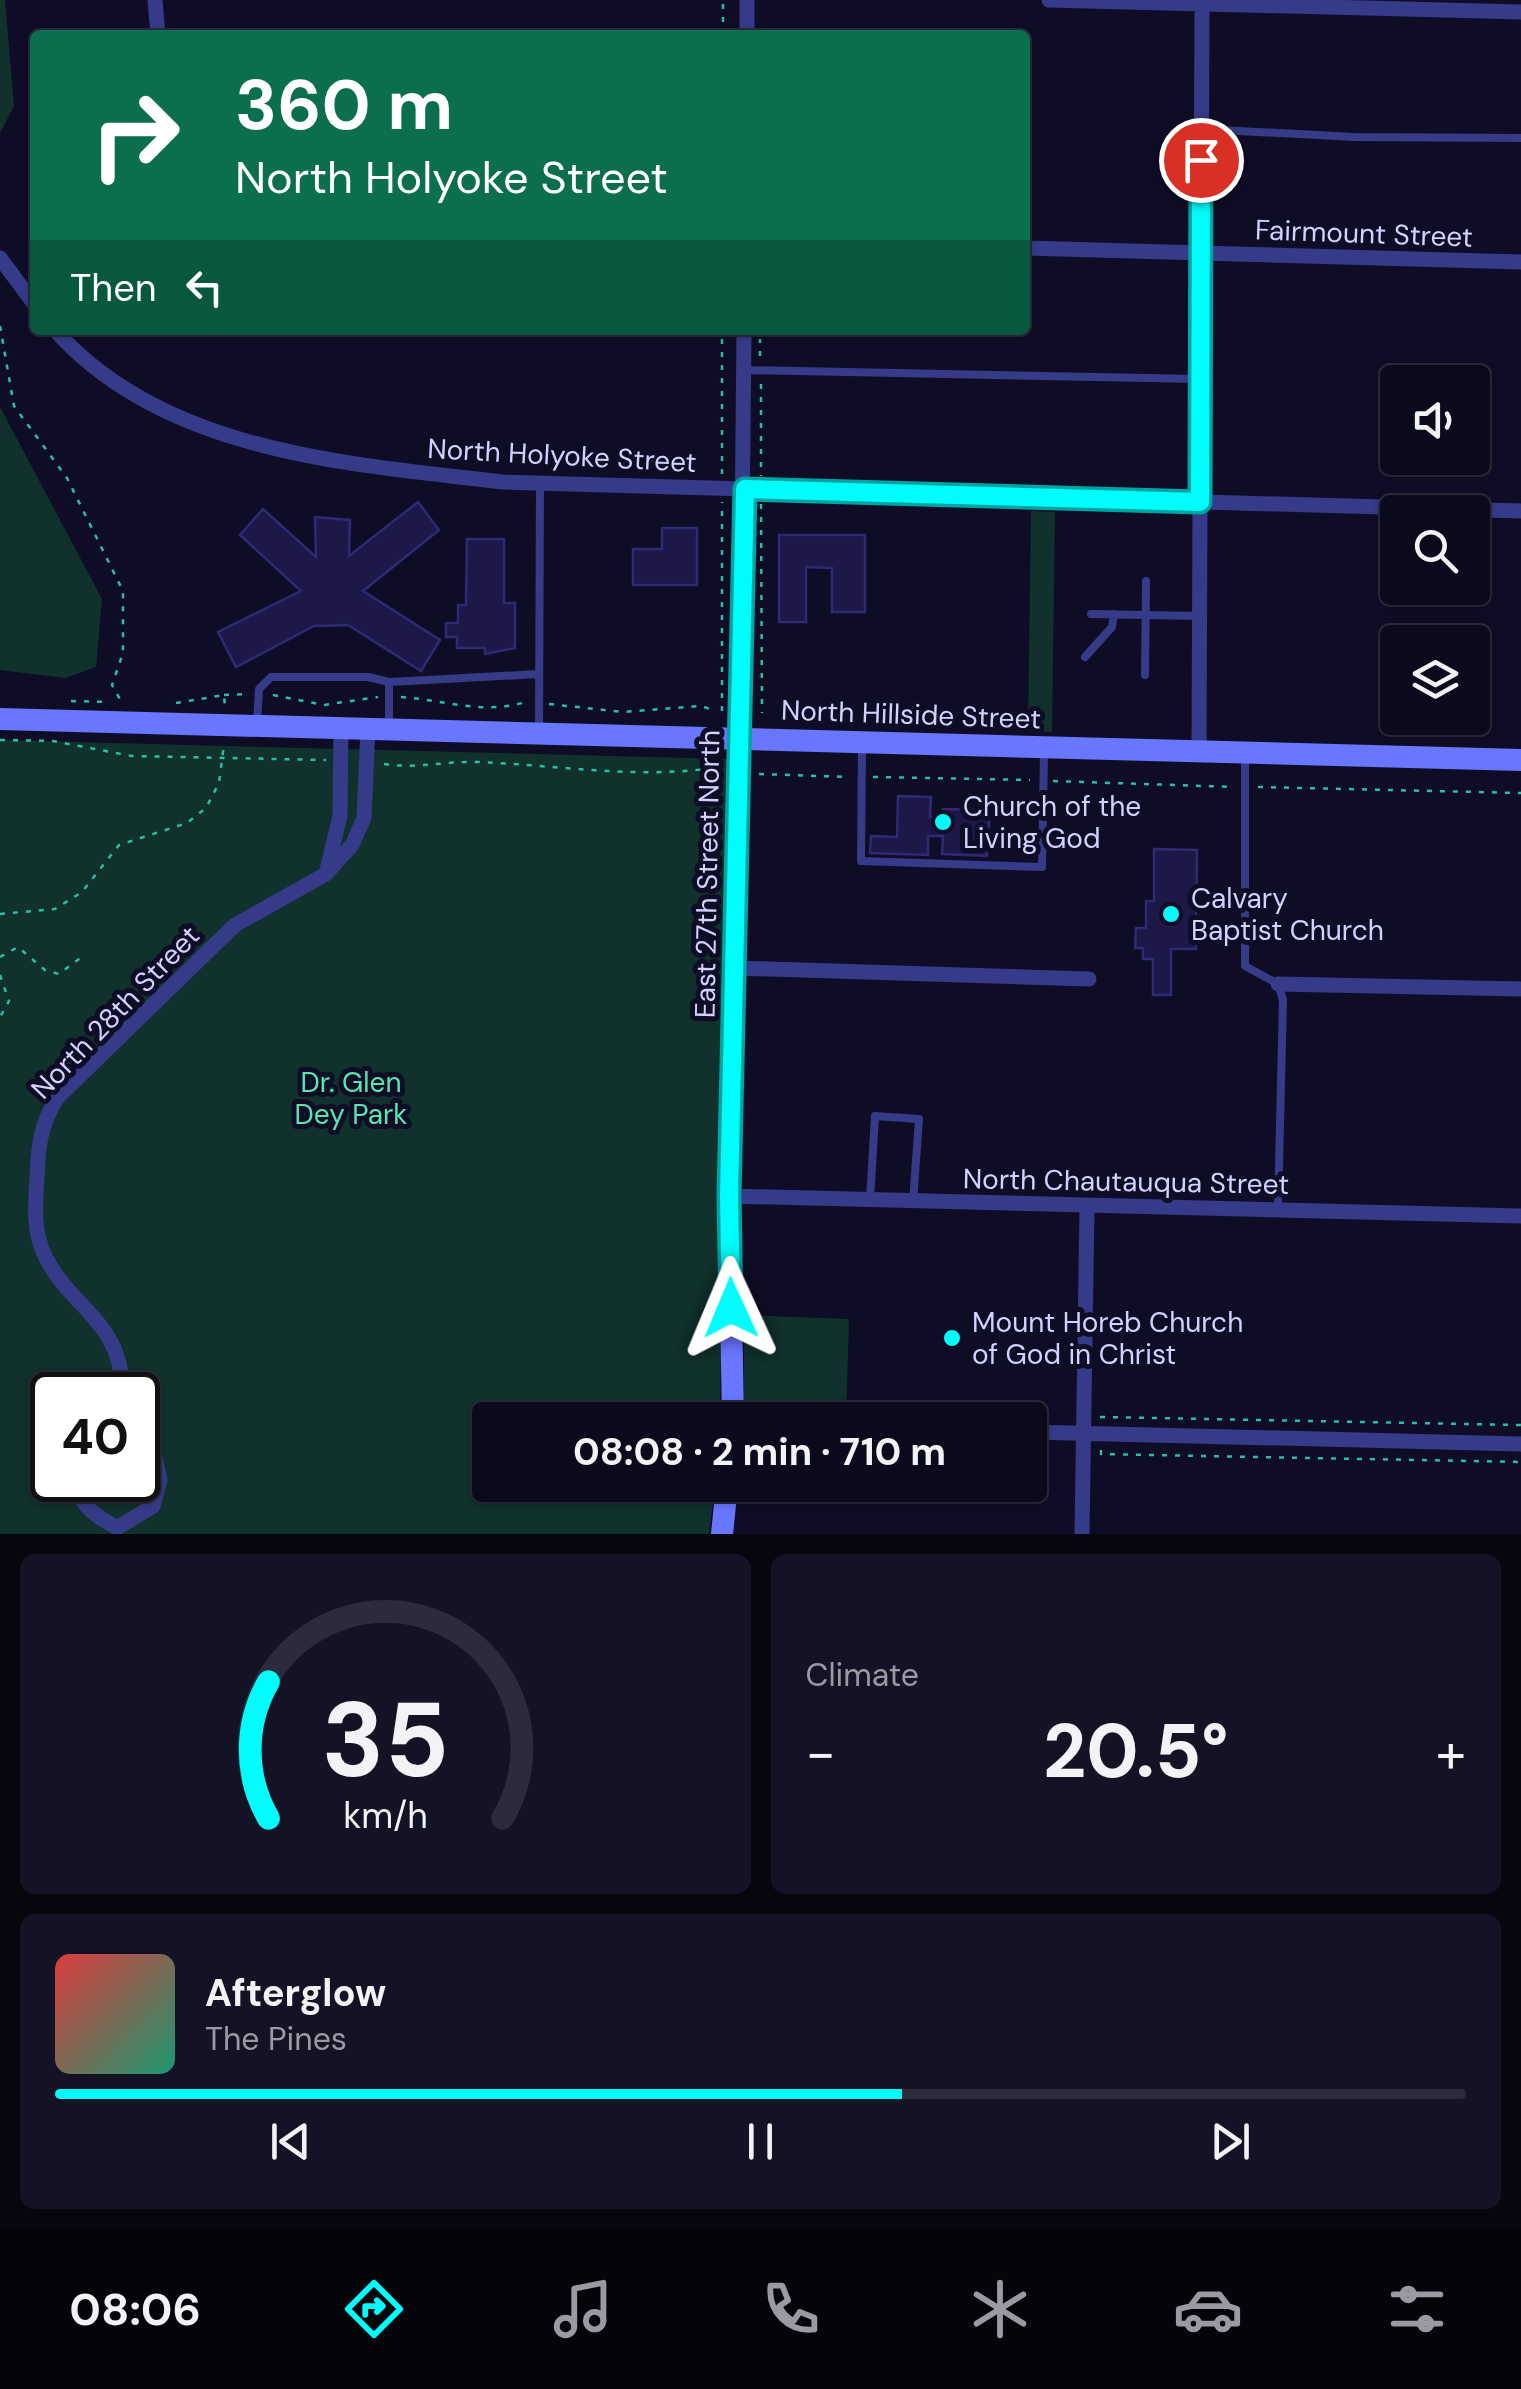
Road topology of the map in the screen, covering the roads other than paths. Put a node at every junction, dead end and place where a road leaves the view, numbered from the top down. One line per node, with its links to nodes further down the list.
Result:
1 (155, 0): 6 (street)
2 (747, 0): 7 (street)
3 (1049, 0): 4 (street)
4 (1202, 2): 5 (street); 8 (street)
5 (1521, 12)
6 (158, 30)
7 (747, 30)
8 (1201, 128): 9 (lane); 11 (street)
9 (1521, 138)
10 (1030, 248): 11 (street, Fairmount Street)
11 (1200, 253): 13 (street, Fairmount Street); 18 (street)
12 (0, 258): 14 (street)
13 (1521, 262)
14 (30, 298)
15 (60, 335): 19 (street, North Holyoke Street)
16 (745, 335): 17 (street, East 27th Street North)
17 (752, 370): 18 (lane); 20 (street, East 27th Street North)
18 (1201, 379): 21 (street)
19 (540, 483): 20 (street, North Holyoke Street); 29 (lane)
20 (753, 489): 21 (street, North Holyoke Street); 37 (street, East 27th Street North)
21 (1200, 502): 22 (street, North Holyoke Street); 27 (street)
22 (1521, 511)
23 (1146, 581): 26 (lane)
24 (1090, 614): 25 (lane)
25 (1114, 614): 26 (lane); 28 (lane)
26 (1146, 615): 27 (lane); 30 (lane)
27 (1200, 616): 40 (street)
28 (1085, 657)
29 (539, 674): 31 (lane); 36 (lane)
30 (1145, 675)
31 (388, 682): 33 (lane); 35 (lane)
32 (0, 720): 33 (main road, North Hillside Street)
33 (257, 726): 34 (main road, North Hillside Street)
34 (341, 728): 35 (main road, North Hillside Street); 43 (street)
35 (379, 729): 36 (main road, North Hillside Street); 43 (street, North 28th Street)
36 (538, 734): 37 (main road, North Hillside Street)
37 (740, 739): 38 (main road, North Hillside Street); 44 (main road, East 27th Street North)
38 (862, 742): 39 (main road, North Hillside Street); 39 (lane)
39 (1044, 747): 40 (main road, North Hillside Street)
40 (1199, 752): 41 (main road, North Hillside Street)
41 (1244, 752): 42 (main road, North Hillside Street); 46 (lane)
42 (1521, 760)
43 (326, 874): 54 (street, North 28th Street)
44 (734, 968): 45 (street); 48 (main road, East 27th Street North)
45 (1089, 979)
46 (1278, 984): 47 (street); 52 (lane)
47 (1521, 990)
48 (729, 1196): 49 (street, North Chautauqua Street); 55 (main road, East 27th Street North)
49 (870, 1200): 50 (street, North Chautauqua Street); 50 (lane)
50 (914, 1202): 51 (street, North Chautauqua Street)
51 (1087, 1206): 52 (street, North Chautauqua Street); 57 (street)
52 (1278, 1208): 53 (street, North Chautauqua Street)
53 (1521, 1216)
54 (120, 1372)
55 (733, 1402)
56 (1047, 1432): 57 (street)
57 (1083, 1432): 58 (street); 64 (street)
58 (1521, 1444)
59 (83, 1502): 62 (street)
60 (154, 1502): 62 (street)
61 (725, 1502): 63 (main road)
62 (116, 1531)
63 (722, 1534)
64 (1082, 1534)

